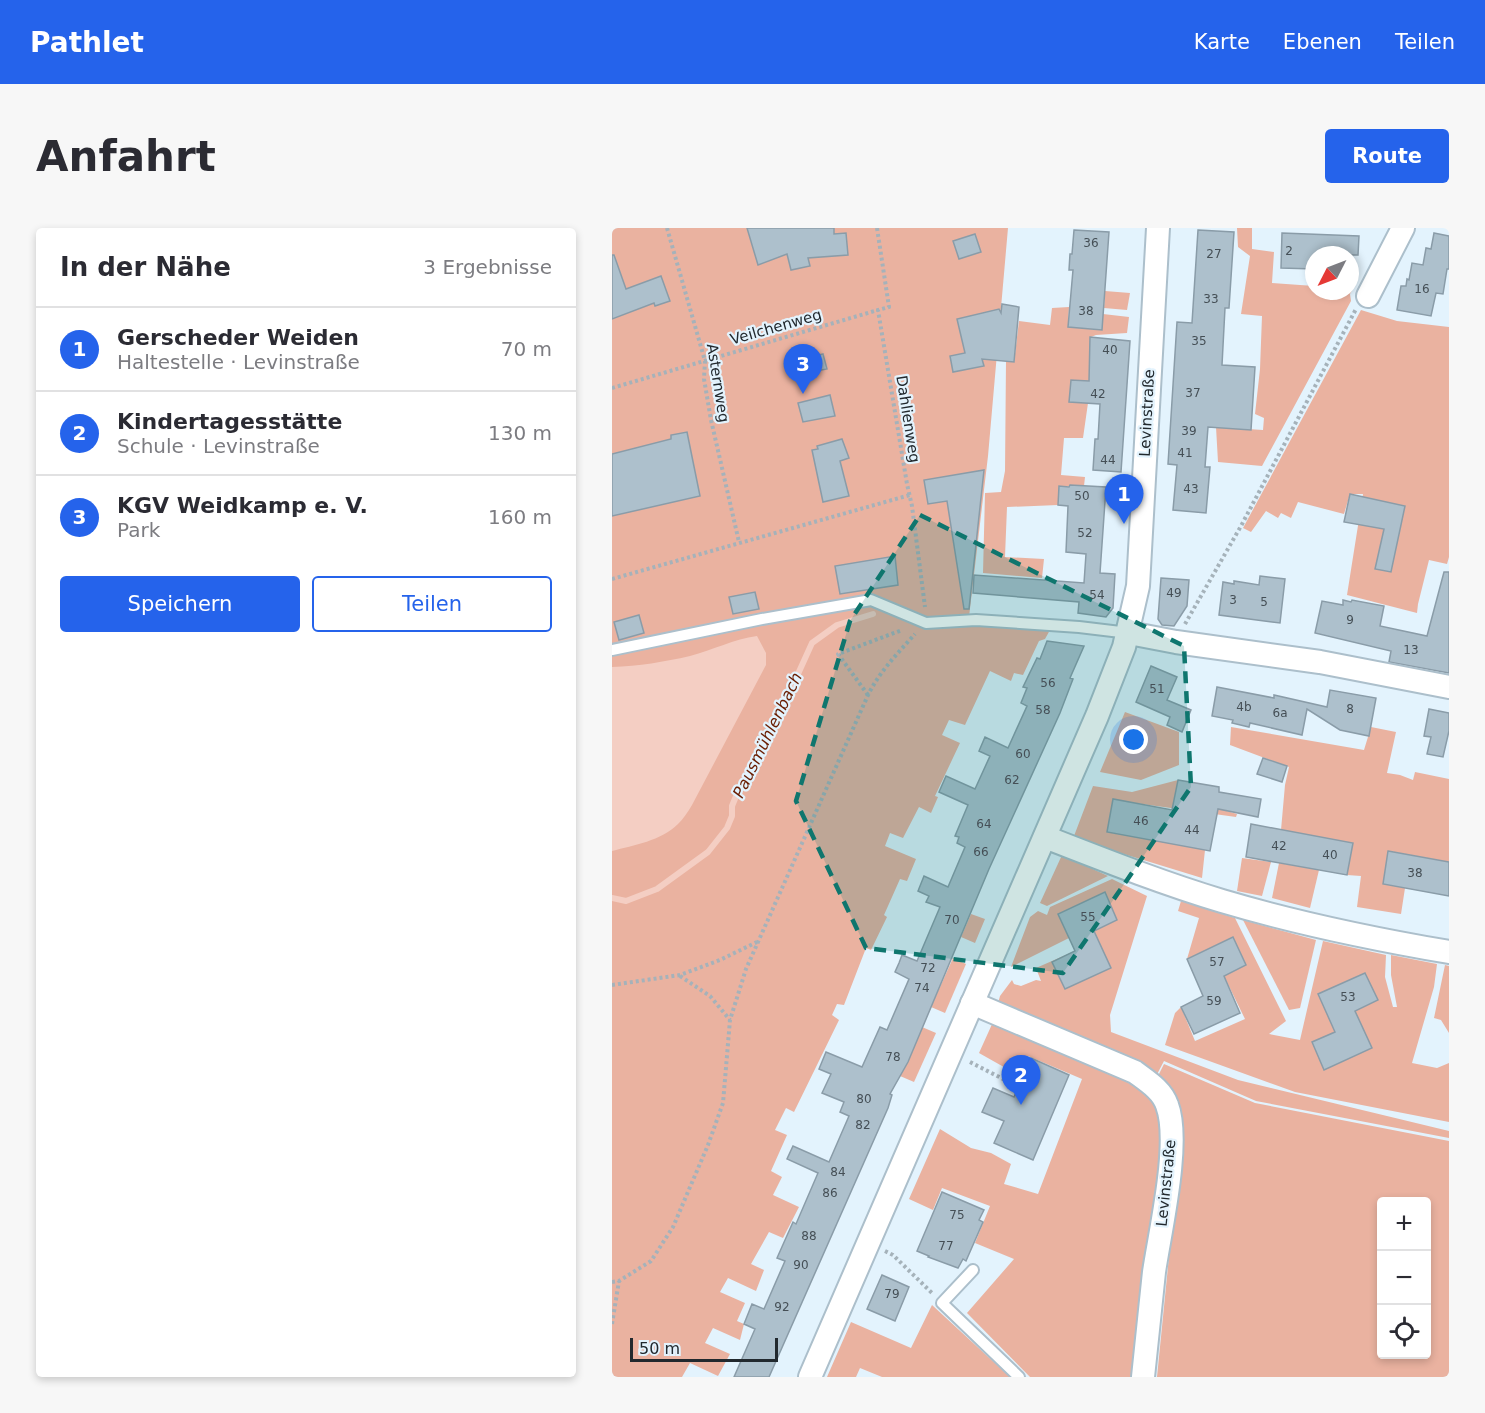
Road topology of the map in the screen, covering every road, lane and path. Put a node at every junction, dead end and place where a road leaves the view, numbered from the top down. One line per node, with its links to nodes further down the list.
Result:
1 (667, 228): 7 (path, Asternweg)
2 (877, 228): 6 (path)
3 (1158, 228): 13 (street, Levinstraße)
4 (1403, 228): 5 (street)
5 (1368, 296): 14 (path)
6 (878, 310): 7 (path, Veilchenweg); 9 (path, Dahlienweg)
7 (705, 361): 8 (path, Veilchenweg); 10 (path, Asternweg)
8 (612, 388)
9 (910, 495): 10 (path); 12 (path, Dahlienweg)
10 (739, 542): 11 (path)
11 (612, 579)
12 (926, 623): 13 (lane); 15 (lane); 17 (path); 17 (path)
13 (1129, 633): 14 (street); 18 (street, Levinstraße)
14 (1176, 642): 16 (street)
15 (612, 650)
16 (1449, 687)
17 (868, 695): 19 (path)
18 (1045, 837): 20 (street); 23 (street, Levinstraße)
19 (758, 942): 21 (path); 24 (path)
20 (1449, 952)
21 (680, 975): 22 (path); 24 (path)
22 (612, 985)
23 (972, 1003): 27 (street, Levinstraße); 35 (street, Levinstraße)
24 (730, 1020): 29 (path)
25 (970, 1062): 26 (path)
26 (1017, 1089)
27 (867, 1243): 31 (path); 33 (street, Levinstraße)
28 (973, 1270): 31 (lane)
29 (619, 1281): 30 (path); 32 (path)
30 (612, 1282)
31 (942, 1303): 34 (lane)
32 (612, 1324)
33 (810, 1377)
34 (1019, 1377)
35 (1143, 1377)

